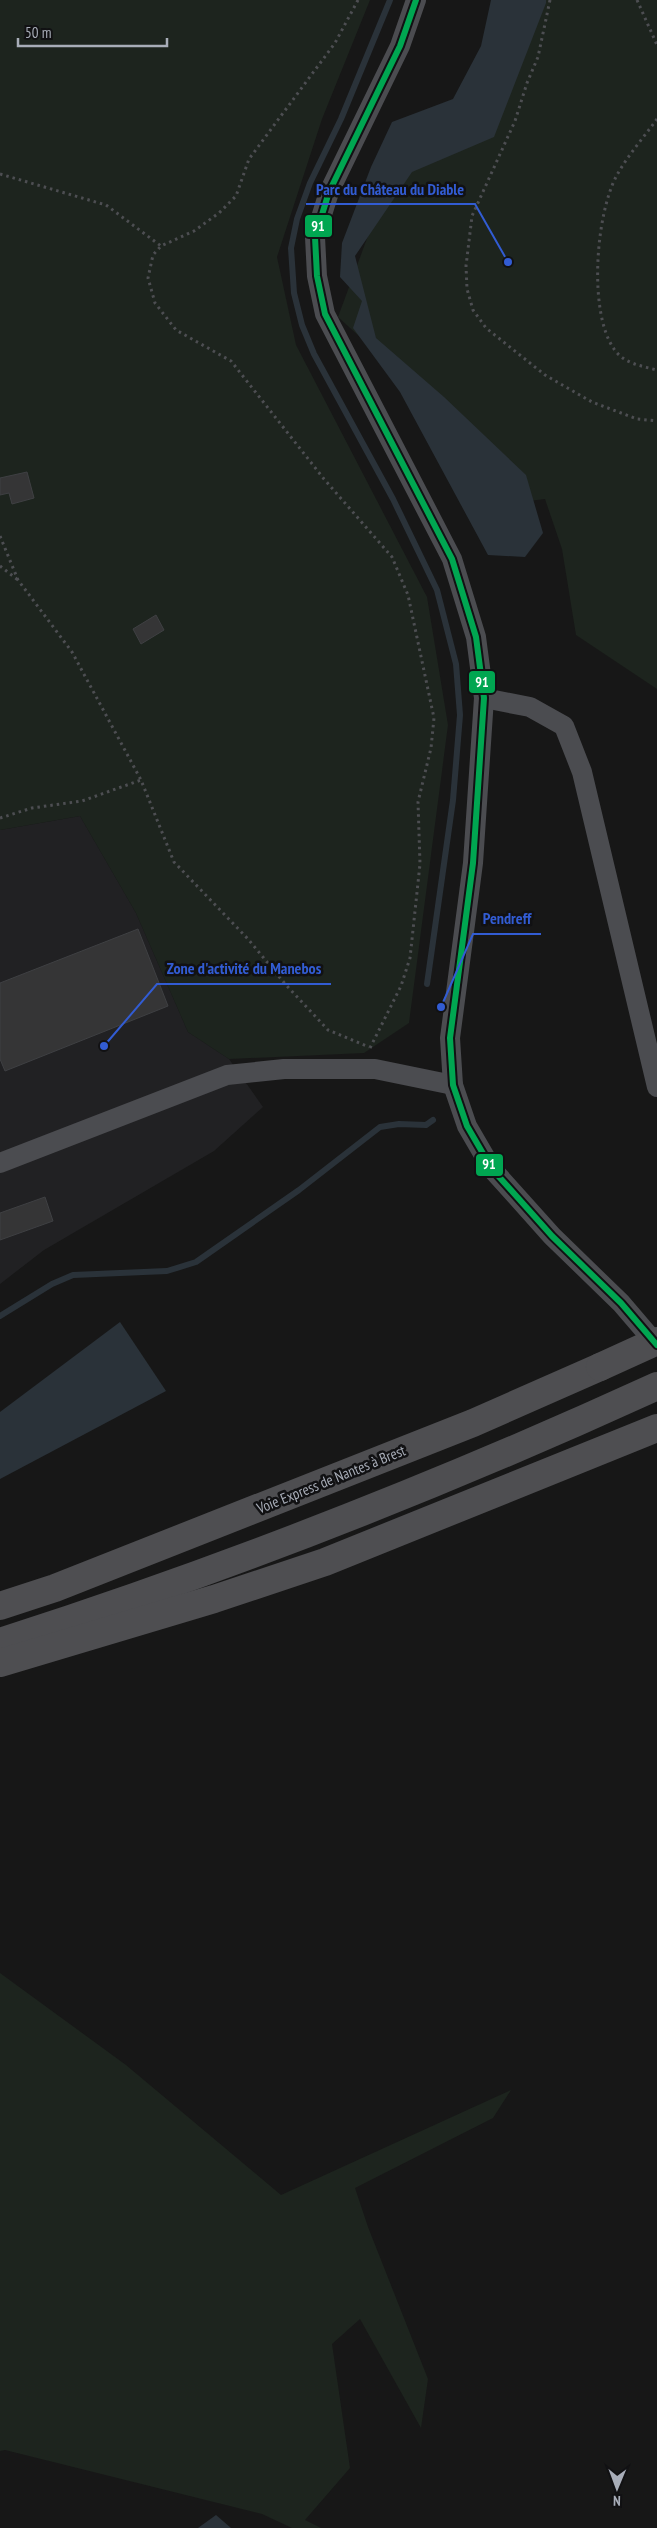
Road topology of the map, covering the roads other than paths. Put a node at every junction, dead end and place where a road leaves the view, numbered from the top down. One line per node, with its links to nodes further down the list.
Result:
1 (416, 0): 2 (street)
2 (484, 698): 3 (street); 4 (street)
3 (453, 1085): 5 (street); 6 (street)
4 (657, 1087)
5 (0, 1162)
6 (657, 1343): 9 (highway, Voie Express de Nantes à Brest, bridge)
7 (657, 1386): 10 (highway)
8 (654, 1429): 11 (highway)
9 (0, 1606)
10 (0, 1642)
11 (0, 1663)

